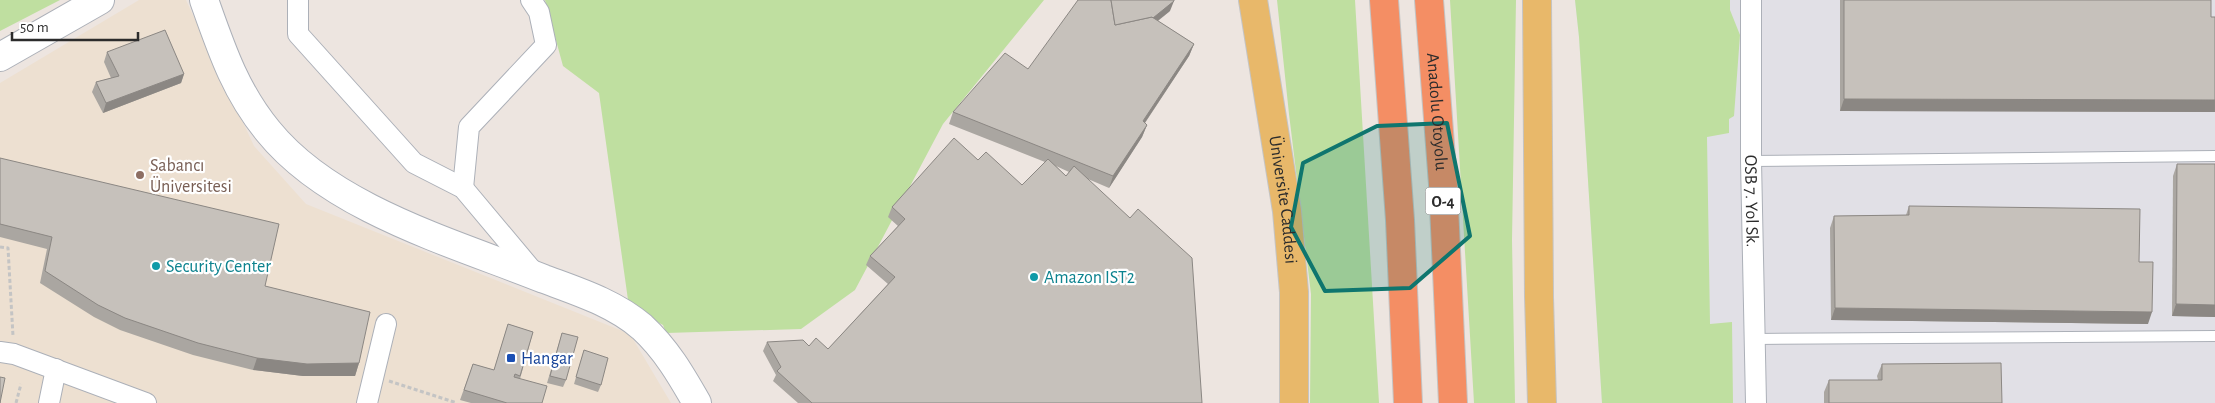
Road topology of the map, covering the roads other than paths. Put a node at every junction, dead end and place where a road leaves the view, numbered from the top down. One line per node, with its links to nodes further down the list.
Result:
1 (100, 0): 10 (street)
2 (204, 0): 14 (street)
3 (298, 0): 13 (street)
4 (531, 0): 13 (street)
5 (1253, 0): 24 (main road, Üniversite Caddesi)
6 (1384, 0): 25 (highway, O-4)
7 (1429, 0): 26 (highway, Anadolu Otoyolu / O-4)
8 (1537, 0): 27 (main road)
9 (1750, 0): 12 (street, OSB 7. Yol Sk.)
10 (0, 56)
11 (2215, 156): 12 (lane)
12 (1751, 161): 17 (street, OSB 7. Yol Sk.)
13 (463, 188): 14 (street)
14 (538, 276): 23 (street)
15 (386, 324): 22 (street)
16 (2215, 336): 17 (lane)
17 (1756, 340): 28 (street, OSB 7. Yol Sk.)
18 (7, 353): 19 (street)
19 (56, 369): 20 (street); 21 (street)
20 (49, 403)
21 (146, 403)
22 (367, 403)
23 (697, 403)
24 (1294, 403)
25 (1408, 403)
26 (1453, 403)
27 (1542, 403)
28 (1756, 403)

